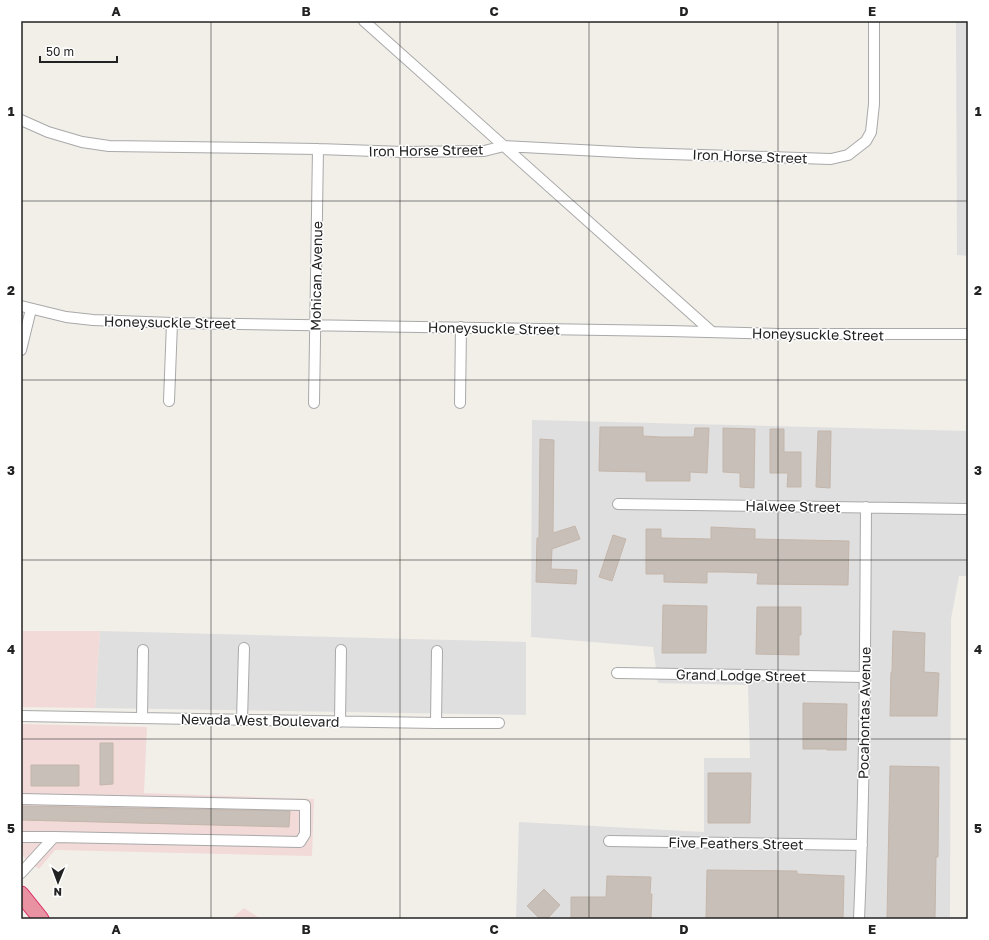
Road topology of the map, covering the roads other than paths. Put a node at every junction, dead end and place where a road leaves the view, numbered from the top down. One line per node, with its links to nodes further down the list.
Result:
1 (364, 21): 4 (street)
2 (874, 21): 4 (street, Iron Horse Street)
3 (21, 120): 5 (street, Iron Horse Street)
4 (504, 146): 5 (street, Iron Horse Street); 11 (street)
5 (318, 150): 9 (street, Mohican Avenue)
6 (21, 306): 7 (street, Honeysuckle Street)
7 (31, 309): 8 (street, Honeysuckle Street); 13 (street)
8 (172, 323): 9 (street, Honeysuckle Street); 14 (street)
9 (315, 324): 10 (street, Honeysuckle Street); 15 (street, Mohican Avenue)
10 (461, 327): 11 (street, Honeysuckle Street); 16 (street)
11 (712, 332): 12 (street, Honeysuckle Street)
12 (968, 334)
13 (21, 350)
14 (169, 401)
15 (314, 403)
16 (460, 403)
17 (618, 504): 18 (street, Halwee Street)
18 (866, 507): 19 (street, Halwee Street); 25 (street, Pocahontas Avenue)
19 (968, 509)
20 (244, 648): 28 (street)
21 (143, 650): 27 (street)
22 (341, 650): 29 (street)
23 (437, 651): 30 (street)
24 (617, 673): 25 (street, Grand Lodge Street)
25 (865, 677): 36 (street, Pocahontas Avenue)
26 (21, 716): 27 (street, Nevada West Boulevard)
27 (142, 718): 28 (street, Nevada West Boulevard)
28 (242, 720): 29 (street, Nevada West Boulevard)
29 (340, 722): 30 (street, Nevada West Boulevard)
30 (436, 723): 31 (street, Nevada West Boulevard)
31 (500, 723)
32 (21, 799): 33 (street)
33 (54, 836): 34 (street); 37 (street)
34 (21, 837)
35 (609, 841): 36 (street, Five Feathers Street)
36 (862, 845): 40 (street, Pocahontas Avenue)
37 (21, 873)
38 (21, 894): 39 (highway)
39 (41, 919)
40 (859, 919)

